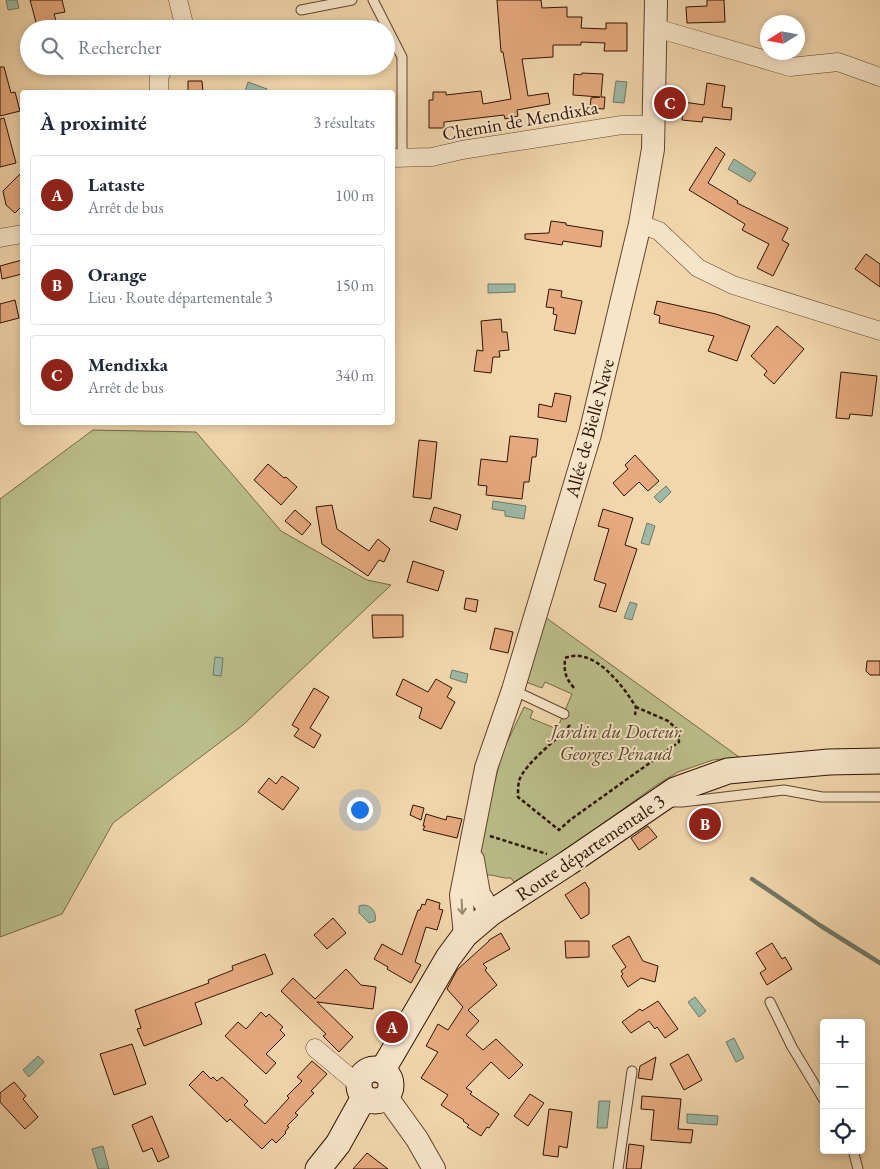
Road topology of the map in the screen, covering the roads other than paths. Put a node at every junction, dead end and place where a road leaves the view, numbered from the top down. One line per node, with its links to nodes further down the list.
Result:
1 (178, 0): 6 (street)
2 (352, 0): 5 (lane)
3 (372, 0): 7 (lane)
4 (656, 0): 8 (street, Allée de Bielle Nave)
5 (301, 10)
6 (183, 20)
7 (382, 20)
8 (656, 28): 11 (street); 13 (street, Allée de Bielle Nave)
9 (395, 44): 14 (lane)
10 (160, 75): 12 (street)
11 (880, 77)
12 (159, 90)
13 (654, 125): 14 (street, Chemin de Mendixka); 15 (street, Allée de Bielle Nave)
14 (397, 158)
15 (640, 224): 18 (street); 19 (street, Allée de Bielle Nave)
16 (20, 234): 17 (street)
17 (0, 238)
18 (880, 331)
19 (513, 690): 20 (lane); 24 (street, Allée de Bielle Nave)
20 (564, 714)
21 (880, 761): 23 (main road, Route départementale 3)
22 (880, 797): 23 (lane)
23 (658, 801): 25 (main road, Route départementale 3)
24 (471, 846): 25 (street, Allée de Bielle Nave); 26 (street, Allée de Bielle Nave, one-way to 26)
25 (491, 913): 26 (main road, Route départementale 3)
26 (465, 935): 30 (main road, Route départementale 3)
27 (770, 1002): 31 (lane)
28 (315, 1048): 30 (street)
29 (632, 1071): 35 (lane)
30 (370, 1093): 33 (main road); 34 (street)
31 (820, 1093)
32 (854, 1154): 36 (lane)
33 (318, 1169)
34 (434, 1169)
35 (618, 1169)
36 (858, 1169)

